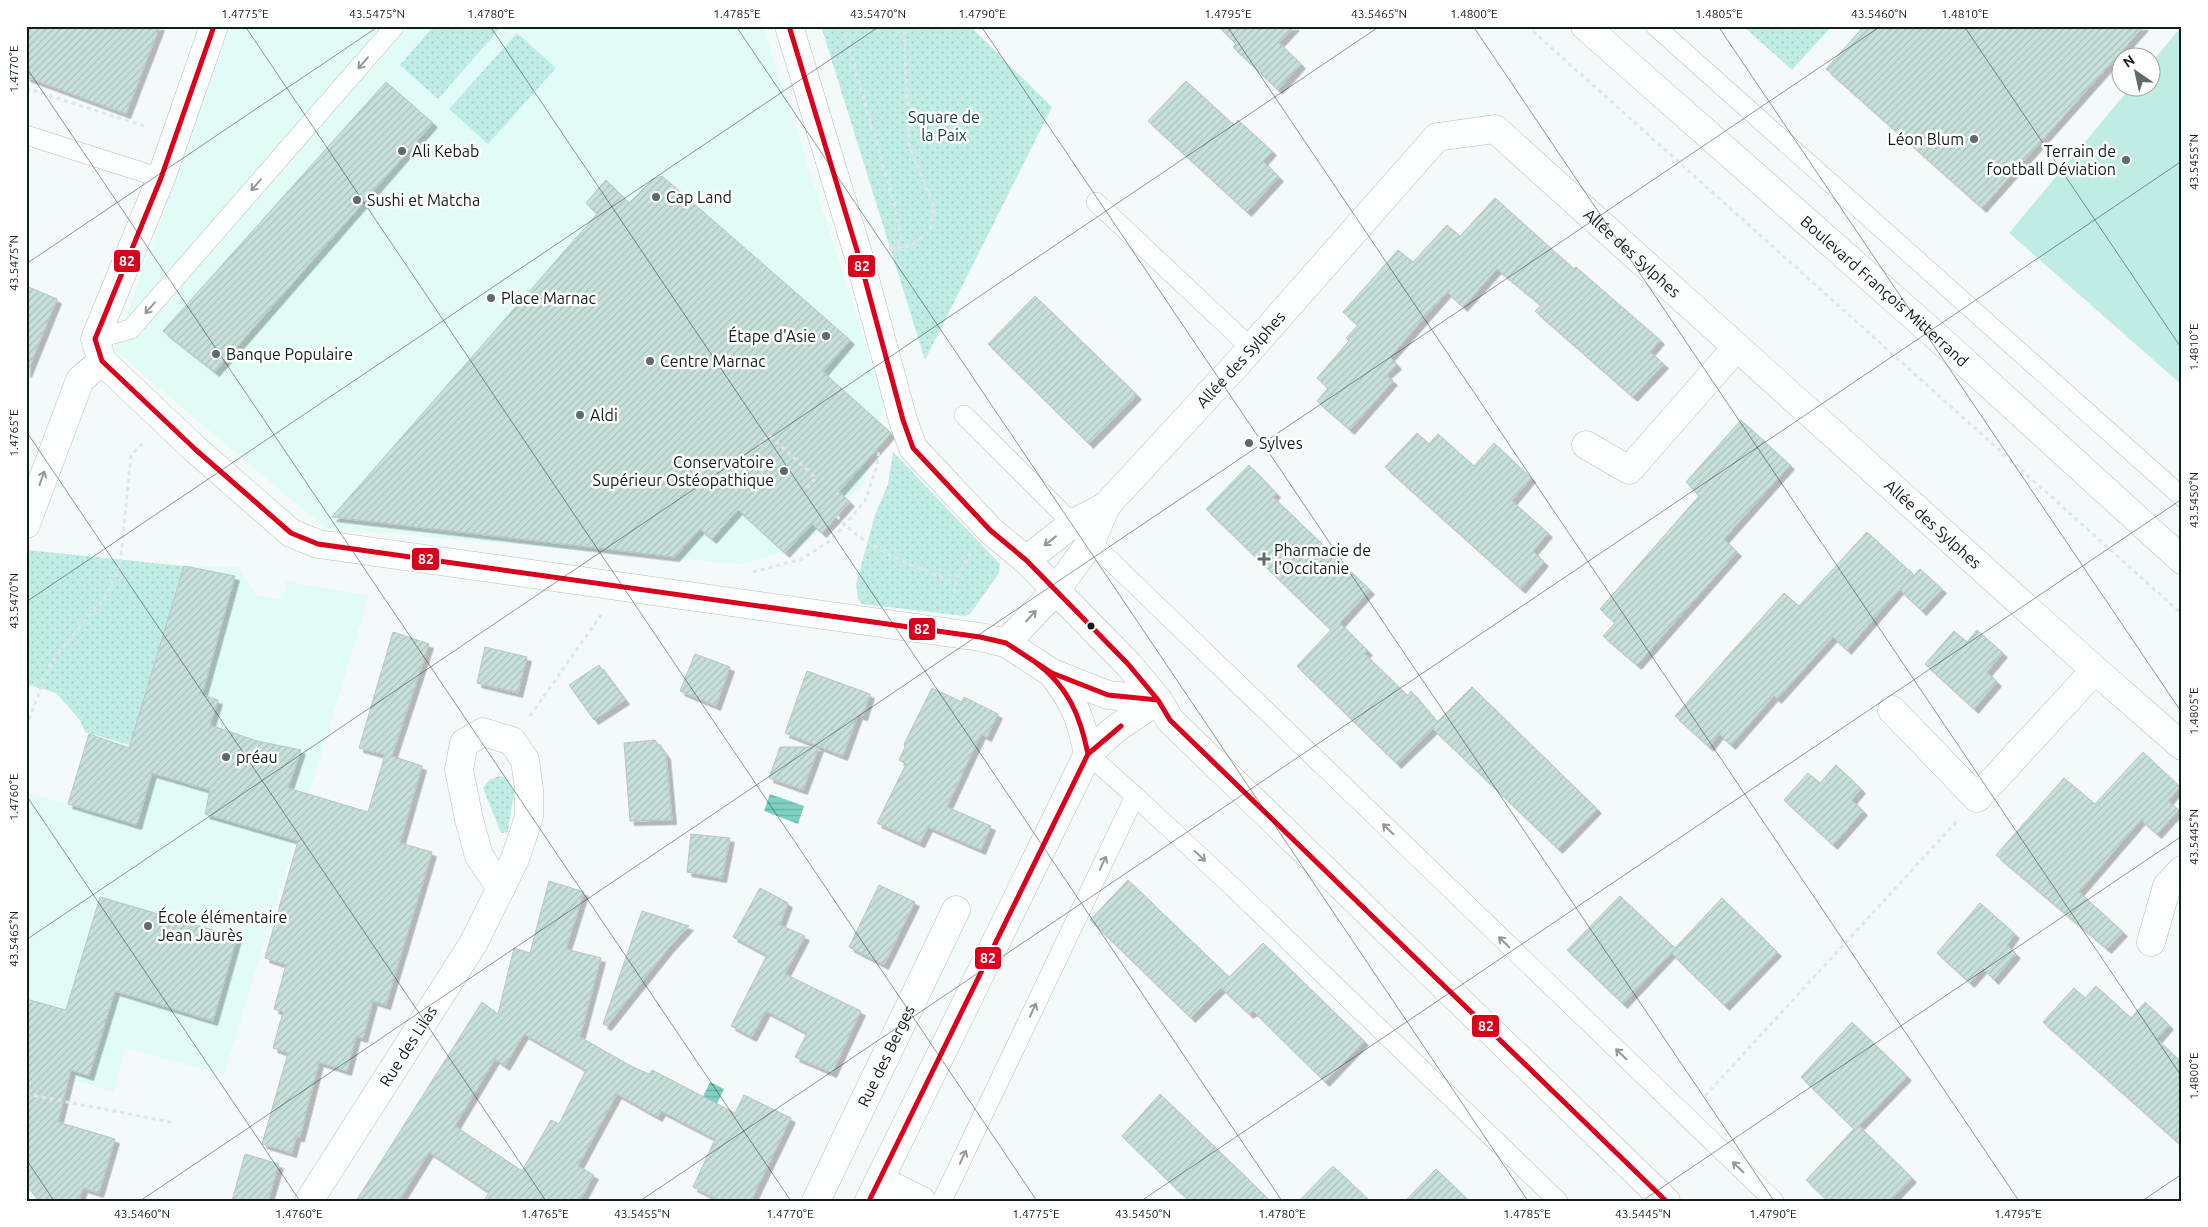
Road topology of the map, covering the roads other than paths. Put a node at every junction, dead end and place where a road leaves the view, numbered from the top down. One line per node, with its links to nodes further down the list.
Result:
1 (214, 26): 7 (street)
2 (395, 26): 11 (lane, one-way to 11)
3 (789, 26): 17 (street)
4 (1584, 26): 18 (street, Boulevard François Mitterrand)
5 (1655, 26): 14 (lane)
6 (26, 135): 7 (lane)
7 (161, 178): 11 (street)
8 (1096, 202): 9 (lane)
9 (1251, 348): 10 (street, Allée des Sylphes); 16 (street, Allée des Sylphes)
10 (1736, 348): 13 (street); 21 (street, Allée des Sylphes)
11 (99, 350): 15 (street, one-way to 11); 20 (street)
12 (964, 415): 16 (lane)
13 (1586, 445)
14 (2182, 498)
15 (26, 524)
16 (1082, 533): 17 (street, Allée des Sylphes, one-way to 17); 19 (street, Allée des Sylphes); 39 (lane, one-way to 16)
17 (1026, 560): 19 (street)
18 (2182, 560)
19 (1056, 590): 20 (street, Allée des Sylphes, one-way to 19); 23 (street)
20 (1006, 643): 22 (street)
21 (2095, 670): 24 (street); 25 (street, Allée des Sylphes)
22 (1052, 673): 23 (street); 26 (street)
23 (1158, 700): 26 (street); 38 (street)
24 (1892, 710)
25 (2182, 746)
26 (1088, 754): 27 (lane); 32 (street)
27 (1134, 796): 36 (lane, one-way to 27); 37 (lane, one-way to 37)
28 (2182, 870): 31 (street)
29 (501, 888): 29 (street, Rue des Lilas); 33 (street, Rue des Lilas)
30 (956, 910): 34 (street, Rue des Berges)
31 (2151, 942)
32 (875, 1190): 35 (street)
33 (309, 1201)
34 (816, 1201)
35 (922, 1201)
36 (942, 1201)
37 (1558, 1201)
38 (1666, 1201)
39 (1774, 1201)

